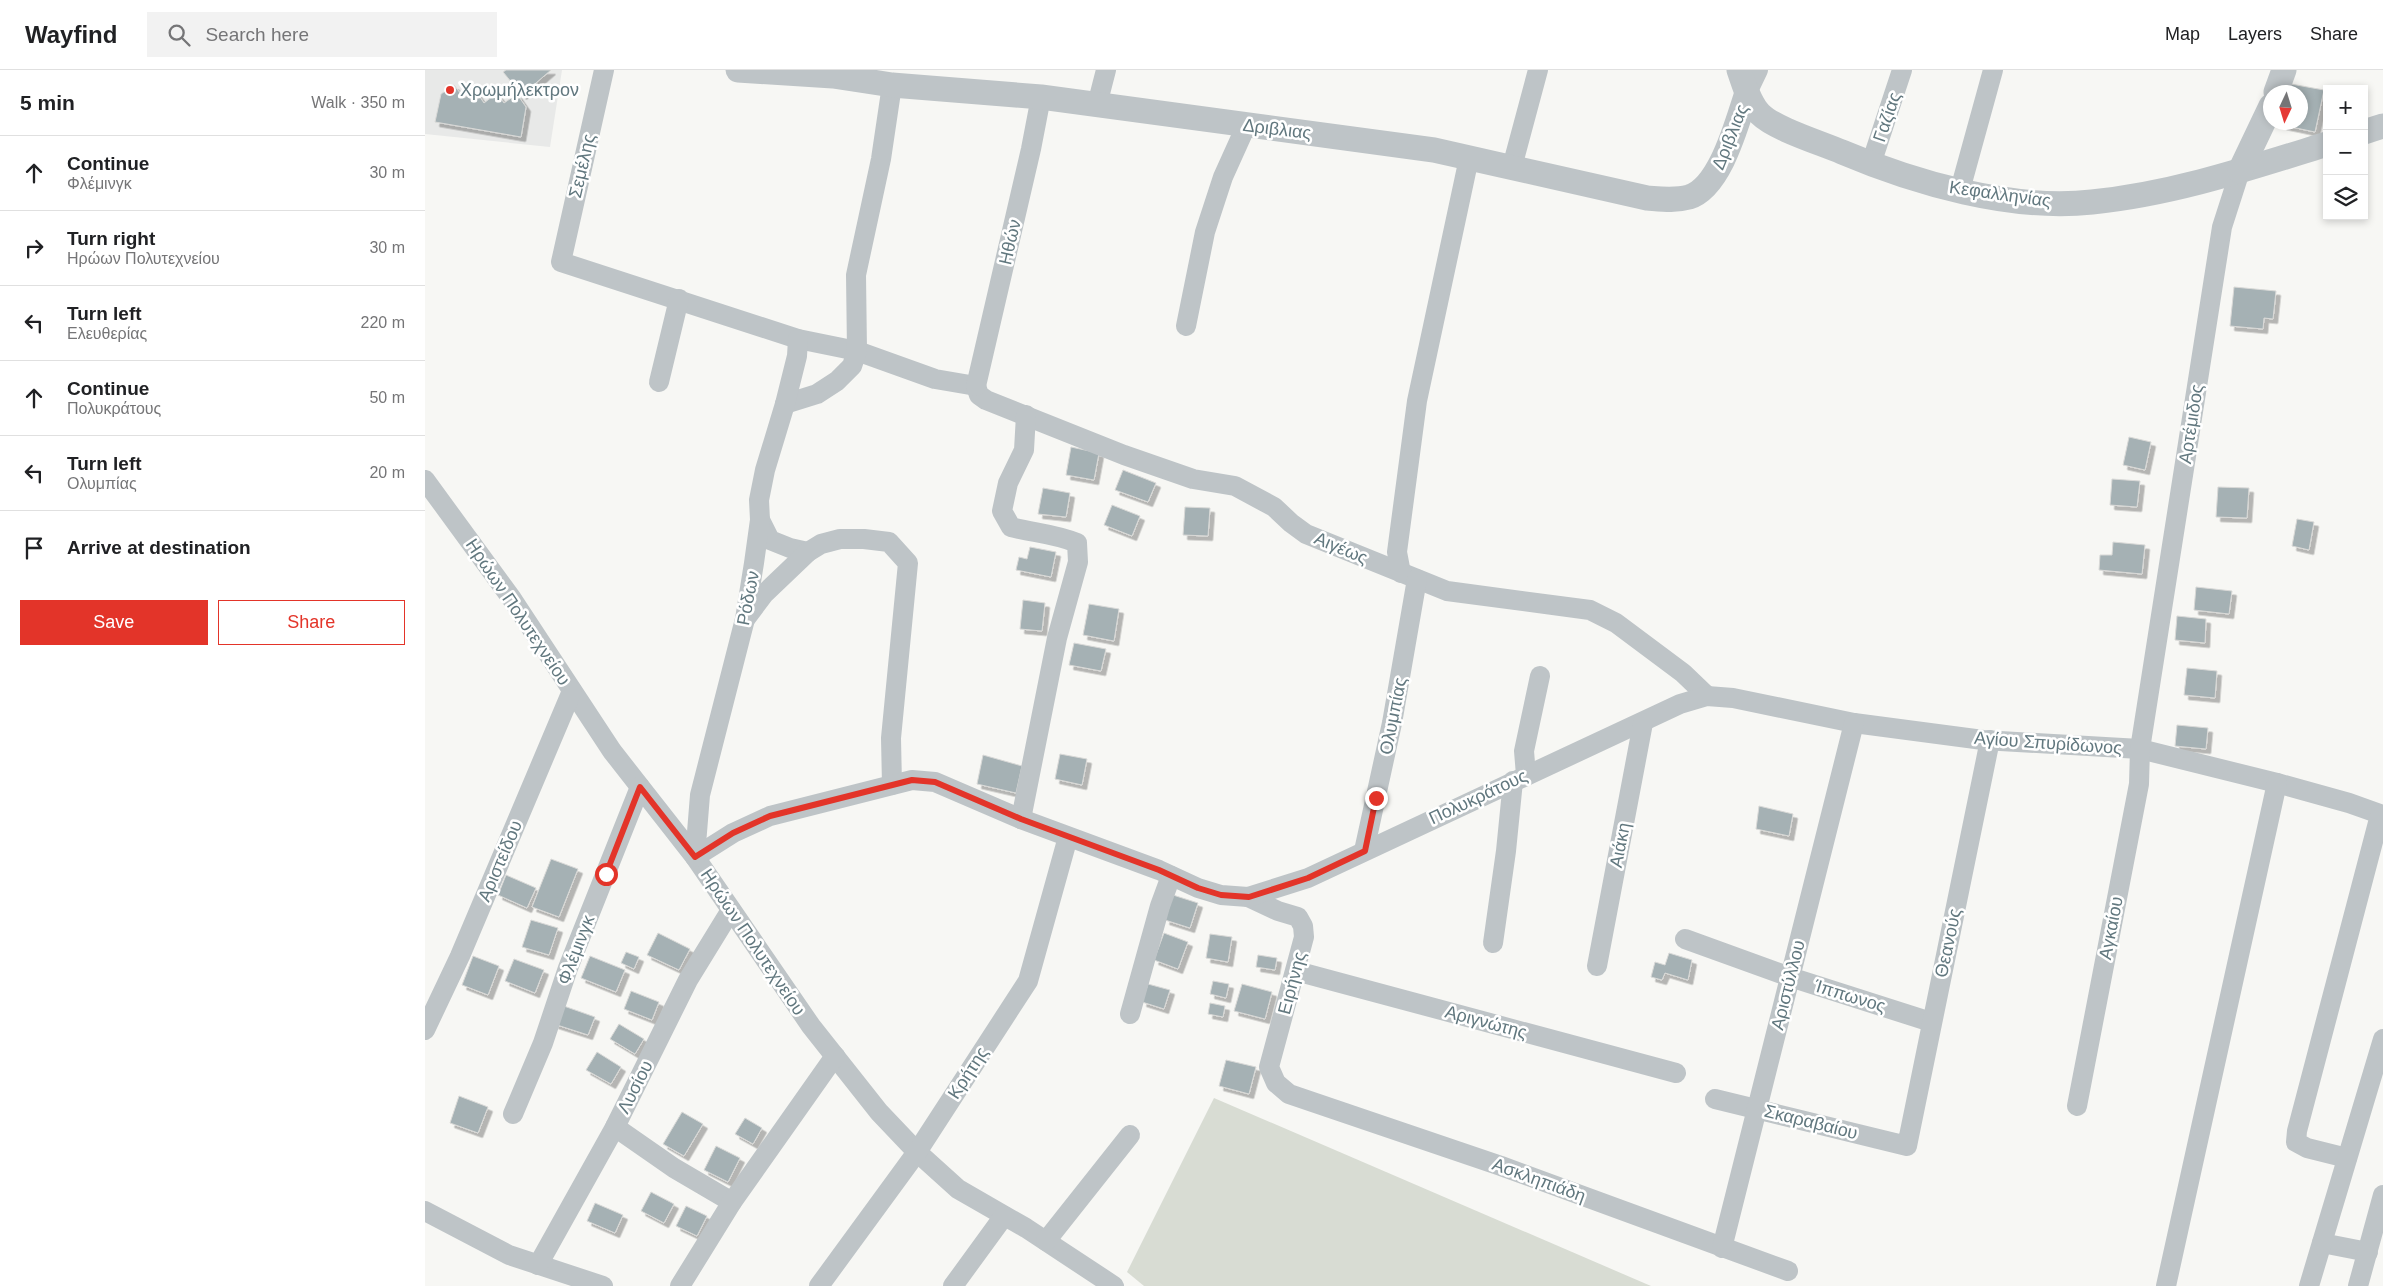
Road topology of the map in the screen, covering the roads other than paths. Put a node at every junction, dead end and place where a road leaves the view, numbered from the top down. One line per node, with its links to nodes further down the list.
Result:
1 (604, 70): 25 (street, Σεμέλης)
2 (738, 70): 9 (street, Δριβλιας)
3 (1106, 70): 14 (street)
4 (1539, 70): 22 (street)
5 (1758, 70): 10 (street)
6 (1903, 70): 21 (street, Γαζίας)
7 (1993, 70): 24 (street)
8 (2284, 70): 12 (street)
9 (834, 73): 11 (street, Δριβλιας)
10 (1743, 81): 21 (street, Κεφαλληνίας); 22 (street, Δριβλιας)
11 (892, 85): 13 (street, Δριβλιας); 28 (street)
12 (2279, 85)
13 (1041, 97): 14 (street, Δριβλιας); 30 (street, Ηθών)
14 (1097, 105): 16 (street, Δριβλιας)
15 (2263, 123): 23 (street, Αρτέμιδος)
16 (1247, 126): 20 (street, Δριβλιας); 26 (street)
17 (2383, 126): 18 (street)
18 (2368, 131)
19 (2323, 145): 23 (street, Κεφαλληνίας)
20 (1469, 158): 22 (street, Δριβλιας); 36 (street, Ολυμπίας)
21 (1871, 164): 24 (street, Κεφαλληνίας)
22 (1512, 168)
23 (2240, 171): 24 (street, Κεφαλληνίας); 44 (street, Αρτέμιδος)
24 (1960, 190)
25 (679, 298): 27 (street); 29 (street)
26 (1186, 326)
27 (798, 339): 28 (street); 31 (street, Ρόδων)
28 (857, 351): 30 (street); 31 (street)
29 (659, 382)
30 (976, 386): 32 (street, Αιγέως)
31 (785, 404): 34 (street, Ρόδων)
32 (1026, 415): 36 (street, Αιγέως); 50 (street)
33 (425, 480): 39 (street, Ηρώων Πολυτεχνείου)
34 (760, 520): 35 (street); 37 (street, Ρόδων)
35 (808, 552): 37 (street); 47 (street)
36 (1409, 576): 40 (street, Αιγέως); 52 (street, Ολυμπίας)
37 (745, 619): 53 (street, Ρόδων)
38 (1540, 676): 45 (street)
39 (572, 691): 48 (street, Ηρώων Πολυτεχνείου); 64 (street, Αριστείδου)
40 (1707, 696): 41 (street, Πολυκράτους); 42 (street, Αγίου Σπυρίδωνος)
41 (1643, 723): 45 (street, Πολυκράτους); 59 (street, Αιάκη)
42 (1854, 723): 43 (street, Αγίου Σπυρίδωνος); 61 (street, Αριστύλλου)
43 (1990, 740): 44 (street, Αγίου Σπυρίδωνος); 63 (street, Θεανούς)
44 (2140, 749): 46 (street, Αγίου Σπυρίδωνος); 70 (street, Αγκαίου)
45 (1519, 778): 52 (street, Πολυκράτους); 58 (street)
46 (2277, 783): 49 (street, Αγίου Σπυρίδωνος); 93 (street)
47 (892, 785): 50 (street); 53 (street)
48 (640, 787): 53 (street, Ηρώων Πολυτεχνείου); 72 (street, Φλέμινγκ)
49 (2382, 815): 77 (street)
50 (1021, 819): 51 (street)
51 (1068, 837): 54 (street); 76 (street, Κρήτης)
52 (1365, 851): 55 (street, Πολυκράτους)
53 (695, 857): 56 (street, Ηρώων Πολυτεχνείου)
54 (1171, 876): 55 (street); 62 (street)
55 (1249, 897): 60 (street, Ειρήνης)
56 (731, 910): 66 (street, Ηρώων Πολυτεχνείου); 73 (street, Λυσίου)
57 (1685, 939): 61 (street, Ίππωνος)
58 (1493, 943)
59 (1597, 966)
60 (1296, 971): 67 (street, Αριγνώτης); 68 (street, Ειρήνης)
61 (1790, 978): 63 (street, Ίππωνος); 71 (street, Αριστύλλου)
62 (1129, 1014)
63 (1931, 1022): 75 (street, Θεανούς)
64 (425, 1030)
65 (2383, 1039): 77 (street)
66 (835, 1056): 76 (street, Ηρώων Πολυτεχνείου); 79 (street)
67 (1676, 1073)
68 (1289, 1094): 84 (street, Ασκληπιάδη)
69 (1715, 1099): 71 (street, Σκαραβαίου)
70 (2077, 1106)
71 (1757, 1108): 75 (street, Σκαραβαίου); 84 (street, Αριστύλλου)
72 (513, 1114)
73 (615, 1127): 79 (street); 86 (street, Λυσίου)
74 (1130, 1135): 82 (street)
75 (1907, 1146)
76 (917, 1152): 81 (street, Ηρώων Πολυτεχνείου); 90 (street, Κρήτης)
77 (2347, 1158): 83 (street)
78 (2383, 1195): 85 (street)
79 (732, 1202): 89 (street)
80 (425, 1211): 86 (street)
81 (1004, 1216): 82 (street, Ηρώων Πολυτεχνείου); 91 (street)
82 (1046, 1241): 92 (street, Ηρώων Πολυτεχνείου)
83 (2322, 1243): 85 (street); 94 (street)
84 (1722, 1248): 87 (street, Ασκληπιάδη)
85 (2367, 1252): 95 (street)
86 (538, 1265): 88 (street)
87 (1788, 1271)
88 (603, 1286)
89 (680, 1286)
90 (819, 1286)
91 (953, 1286)
92 (1112, 1286)
93 (2166, 1286)
94 (2309, 1286)
95 (2358, 1286)

